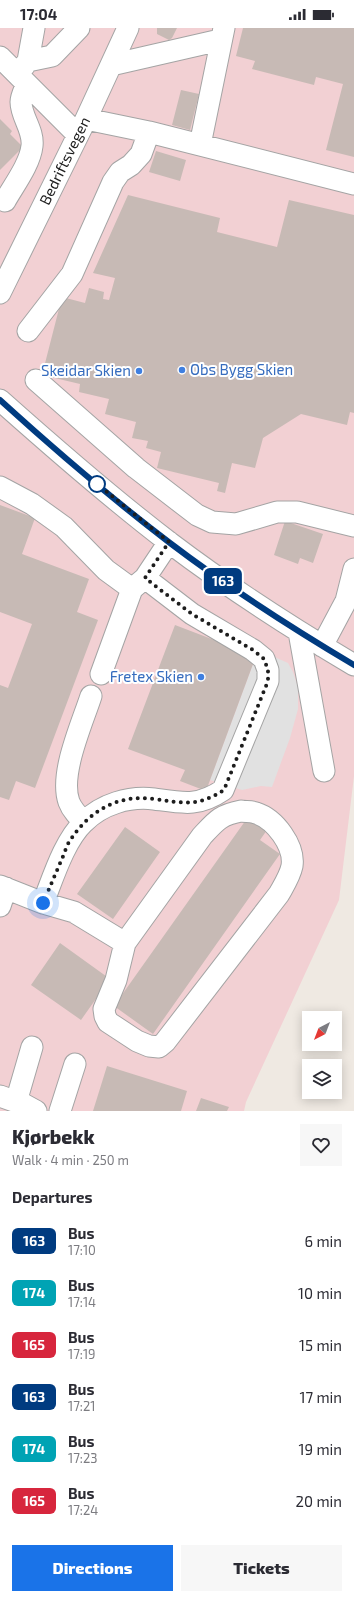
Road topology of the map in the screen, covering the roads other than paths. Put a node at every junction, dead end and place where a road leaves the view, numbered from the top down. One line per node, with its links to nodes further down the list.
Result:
1 (34, 28): 7 (street)
2 (79, 28): 7 (street)
3 (128, 28): 6 (street, Bedriftsvegen)
4 (222, 34): 6 (street); 10 (street)
5 (0, 57): 7 (street)
6 (111, 65): 8 (street, Bedriftsvegen)
7 (24, 73): 8 (street); 12 (street)
8 (82, 127): 9 (street); 13 (street, Bedriftsvegen)
9 (149, 132): 10 (street); 14 (street)
10 (200, 145): 11 (street)
11 (354, 184)
12 (5, 201)
13 (0, 293)
14 (28, 331)
15 (36, 380): 18 (street)
16 (0, 400): 19 (street)
17 (0, 487): 21 (street)
18 (354, 526)
19 (169, 542): 21 (street); 22 (street)
20 (354, 569): 23 (street)
21 (139, 583): 25 (street); 28 (street)
22 (299, 632): 23 (street); 27 (street)
23 (322, 646): 24 (street)
24 (354, 665)
25 (101, 674)
26 (91, 696): 28 (street)
27 (324, 771)
28 (84, 822): 30 (street)
29 (2, 894): 30 (street)
30 (43, 903): 31 (street)
31 (125, 943): 31 (street)
32 (32, 1046): 34 (street)
33 (75, 1064): 35 (street)
34 (20, 1105)
35 (60, 1111)

